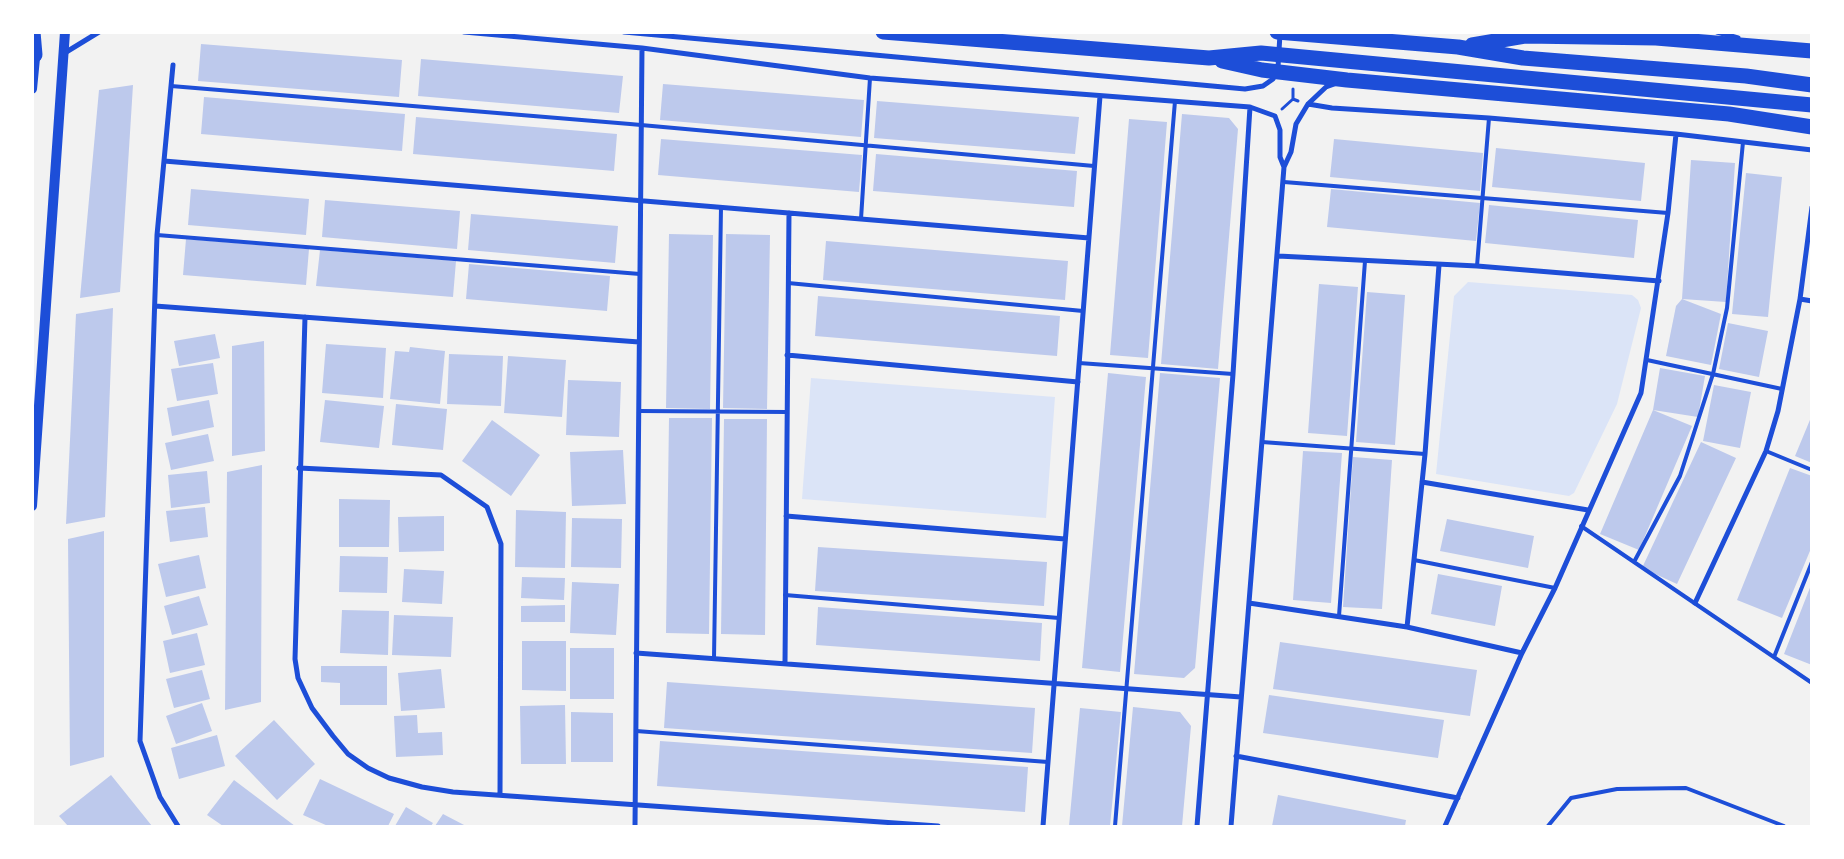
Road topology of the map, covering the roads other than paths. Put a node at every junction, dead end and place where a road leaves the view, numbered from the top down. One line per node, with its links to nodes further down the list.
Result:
1 (33, 32): 15 (highway)
2 (37, 32): 15 (main road)
3 (65, 32): 14 (main road)
4 (99, 32): 14 (street)
5 (464, 32): 12 (street)
6 (624, 32): 8 (street)
7 (883, 32): 16 (highway)
8 (1278, 32): 11 (highway)
9 (1717, 32): 10 (street)
10 (1764, 46): 11 (highway); 13 (highway)
11 (1458, 47): 20 (highway)
12 (642, 48): 18 (street); 29 (street)
13 (1812, 51)
14 (63, 54): 80 (main road)
15 (35, 56): 22 (main road)
16 (1209, 58): 19 (highway); 26 (highway)
17 (173, 65): 21 (street)
18 (870, 78): 23 (street); 33 (lane)
19 (1347, 80): 25 (street); 30 (highway)
20 (1812, 85)
21 (171, 86): 29 (lane); 35 (street)
22 (32, 89)
23 (1100, 96): 24 (street); 36 (street)
24 (1175, 101): 27 (street); 65 (lane)
25 (1308, 104): 28 (street); 37 (street)
26 (1812, 105)
27 (1250, 107): 37 (street); 66 (street)
28 (1489, 118): 31 (street); 39 (lane)
29 (641, 125): 33 (lane); 40 (street)
30 (1812, 127)
31 (1676, 134): 32 (street); 44 (street)
32 (1743, 142): 34 (street); 67 (lane)
33 (866, 145): 36 (lane); 45 (lane)
34 (1812, 150)
35 (164, 161): 40 (street); 47 (street)
36 (1094, 166): 48 (street)
37 (1284, 167): 38 (street)
38 (1284, 182): 39 (lane); 49 (street)
39 (1483, 198): 44 (lane); 52 (lane)
40 (641, 200): 41 (street); 53 (street)
41 (721, 207): 43 (street); 71 (lane)
42 (1812, 207): 46 (street)
43 (789, 213): 45 (street); 55 (street)
44 (1668, 213): 54 (street)
45 (861, 219): 48 (street)
46 (1810, 224): 56 (street)
47 (158, 235): 53 (lane); 58 (street)
48 (1089, 238): 59 (street)
49 (1278, 256): 50 (street); 73 (street)
50 (1365, 261): 51 (street); 74 (lane)
51 (1438, 265): 52 (street); 76 (street)
52 (1477, 266): 54 (street)
53 (640, 274): 61 (street)
54 (1658, 281): 63 (street)
55 (788, 283): 59 (lane); 62 (street)
56 (1800, 299): 57 (street); 69 (street)
57 (1812, 301)
58 (154, 306): 60 (street); 111 (street)
59 (1083, 311): 64 (street)
60 (305, 317): 61 (street); 77 (street)
61 (639, 342): 70 (street)
62 (787, 355): 68 (street); 72 (street)
63 (1647, 360): 67 (lane); 81 (street)
64 (1079, 363): 65 (lane); 68 (street)
65 (1154, 369): 66 (lane); 102 (lane)
66 (1234, 374): 103 (street)
67 (1713, 374): 69 (lane); 86 (lane)
68 (1078, 382): 84 (street)
69 (1782, 389): 75 (street)
70 (639, 411): 71 (lane); 95 (street)
71 (717, 412): 72 (lane); 98 (lane)
72 (787, 412): 82 (street)
73 (1262, 442): 74 (lane); 91 (street)
74 (1351, 448): 76 (lane); 92 (lane)
75 (1766, 451): 78 (lane); 90 (street)
76 (1425, 454): 79 (street)
77 (299, 468): 108 (street); 108 (street)
78 (1812, 470)
79 (1422, 482): 81 (street); 85 (street)
80 (32, 506)
81 (1588, 510): 83 (street)
82 (786, 516): 84 (street); 89 (street)
83 (1582, 526): 86 (lane); 88 (street)
84 (1065, 539): 93 (street)
85 (1414, 560): 88 (lane); 94 (street)
86 (1634, 562): 90 (lane)
87 (1812, 562): 97 (lane)
88 (1556, 588): 96 (street)
89 (785, 596): 93 (lane); 99 (street)
90 (1695, 603): 97 (lane)
91 (1249, 604): 92 (street); 104 (street)
92 (1339, 616): 94 (street)
93 (1059, 618): 100 (street)
94 (1407, 627): 96 (street)
95 (636, 653): 98 (street); 105 (street)
96 (1522, 653): 109 (street)
97 (1774, 657): 101 (lane)
98 (714, 658): 99 (street)
99 (785, 662): 100 (street)
100 (1054, 684): 102 (street); 107 (street)
101 (1812, 684)
102 (1127, 689): 103 (street); 115 (lane)
103 (1208, 695): 104 (street); 116 (street)
104 (1241, 697): 106 (street)
105 (636, 731): 107 (lane); 110 (street)
106 (1236, 756): 109 (street); 117 (street)
107 (1048, 762): 114 (street)
108 (500, 795): 110 (street)
109 (1458, 798): 118 (street)
110 (635, 804): 112 (street); 113 (street)
111 (178, 826)
112 (635, 826)
113 (938, 826)
114 (1043, 826)
115 (1115, 826)
116 (1197, 826)
117 (1231, 826)
118 (1445, 826)
119 (1548, 826): 120 (lane)
120 (1784, 826)

